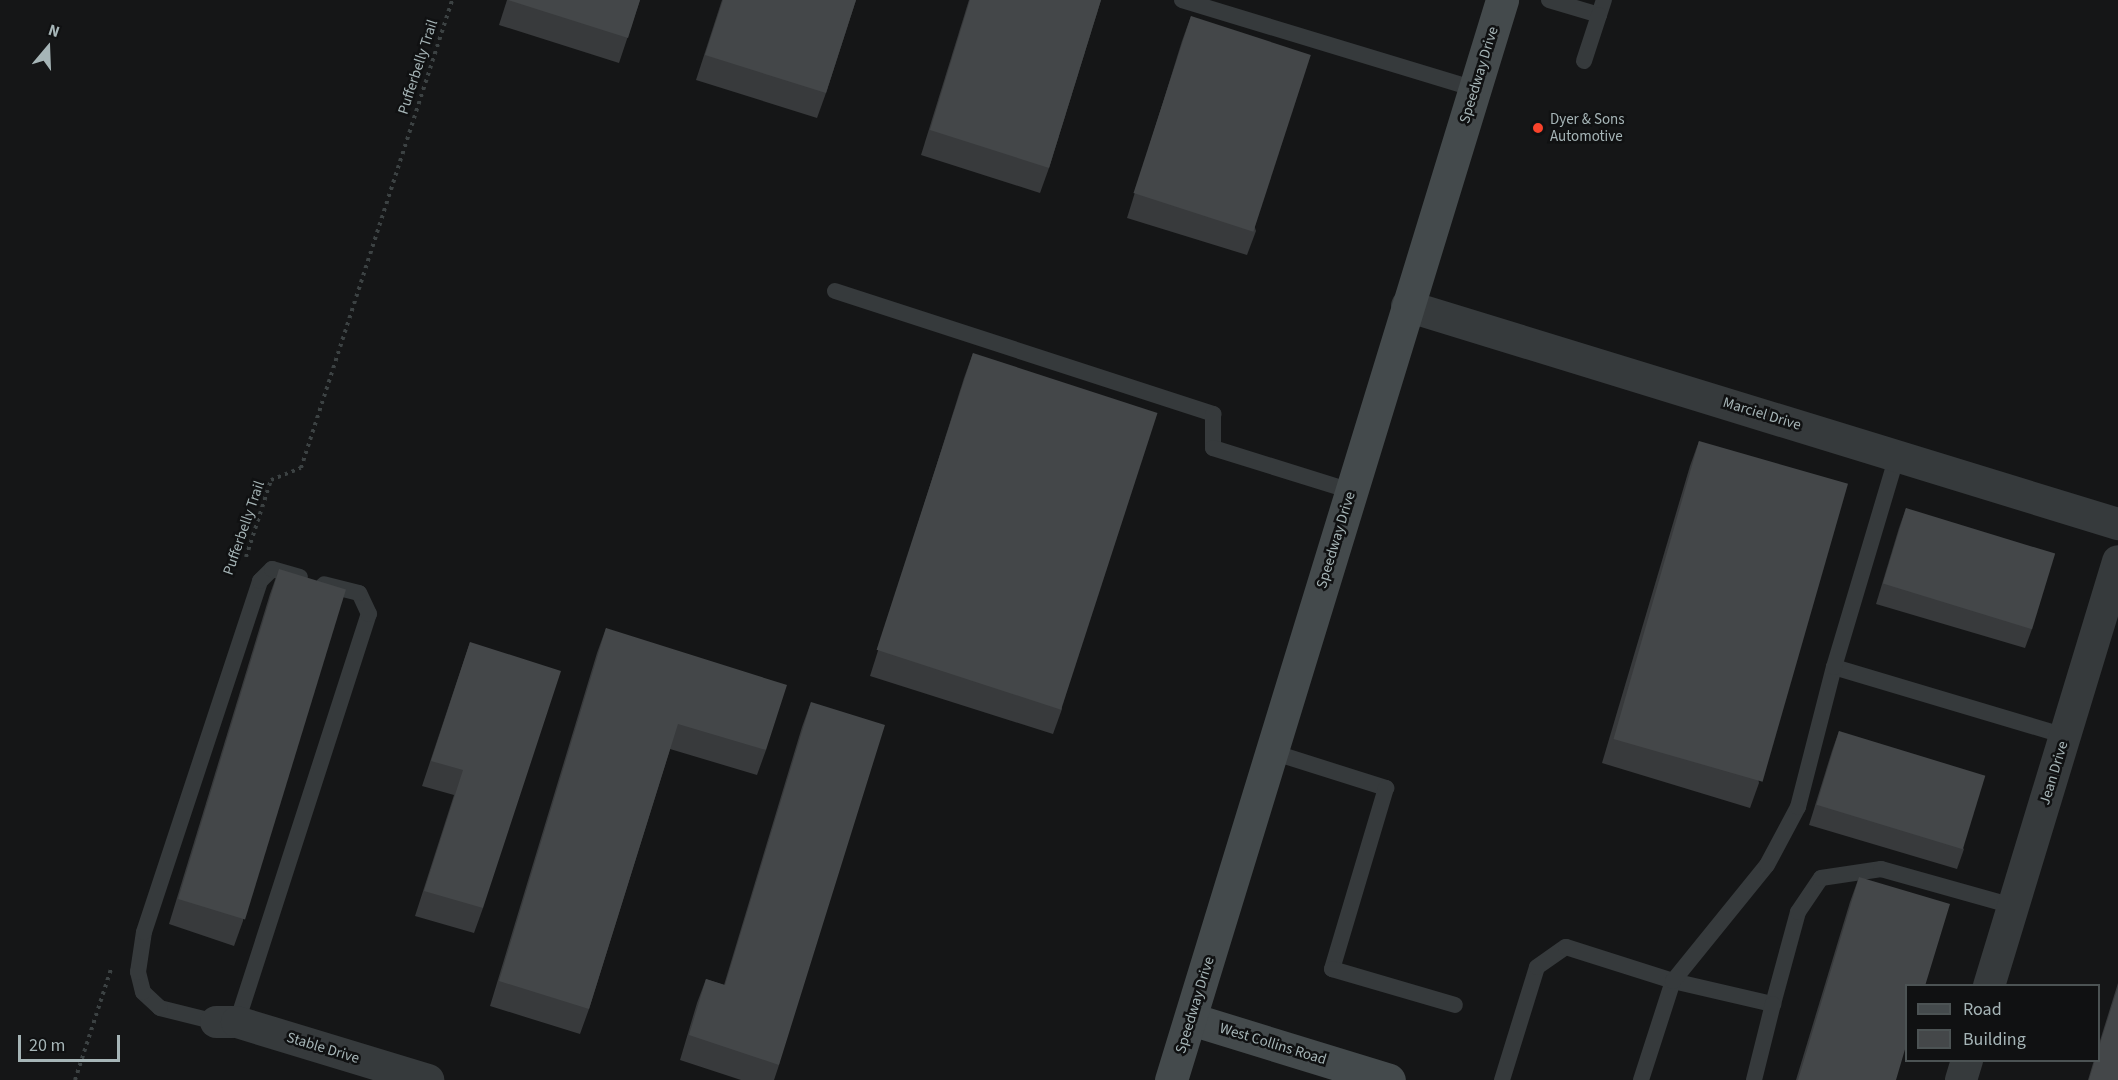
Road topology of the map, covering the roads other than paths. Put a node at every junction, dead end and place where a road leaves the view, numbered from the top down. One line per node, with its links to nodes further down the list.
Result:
1 (1182, 0): 6 (lane)
2 (1549, 0): 4 (lane)
3 (1498, 1): 6 (main road, Speedway Drive)
4 (1601, 7): 5 (lane)
5 (1584, 61)
6 (1475, 88): 8 (main road, Speedway Drive)
7 (835, 291): 10 (lane)
8 (1407, 306): 9 (street, Marciel Drive); 10 (main road, Speedway Drive)
9 (1897, 455): 11 (street, Marciel Drive); 13 (lane)
10 (1351, 491): 15 (main road, Speedway Drive)
11 (2118, 524)
12 (2118, 561): 14 (street, Jean Drive)
13 (1834, 667): 14 (lane); 17 (lane)
14 (2066, 736): 16 (street, Jean Drive)
15 (1272, 752): 20 (lane); 21 (main road, Speedway Drive)
16 (2013, 906): 18 (street, Jean Drive); 19 (lane)
17 (1673, 981): 19 (lane); 27 (lane); 28 (lane)
18 (1990, 984)
19 (1773, 1004): 29 (lane)
20 (1455, 1005)
21 (1191, 1019): 25 (main road, Speedway Drive); 26 (main road, West Collins Road)
22 (227, 1022): 22 (lane); 24 (street, Stable Drive)
23 (1966, 1062): 30 (street)
24 (414, 1078)
25 (1172, 1080)
26 (1389, 1080)
27 (1502, 1080)
28 (1641, 1080)
29 (1754, 1080)
30 (1961, 1080)

